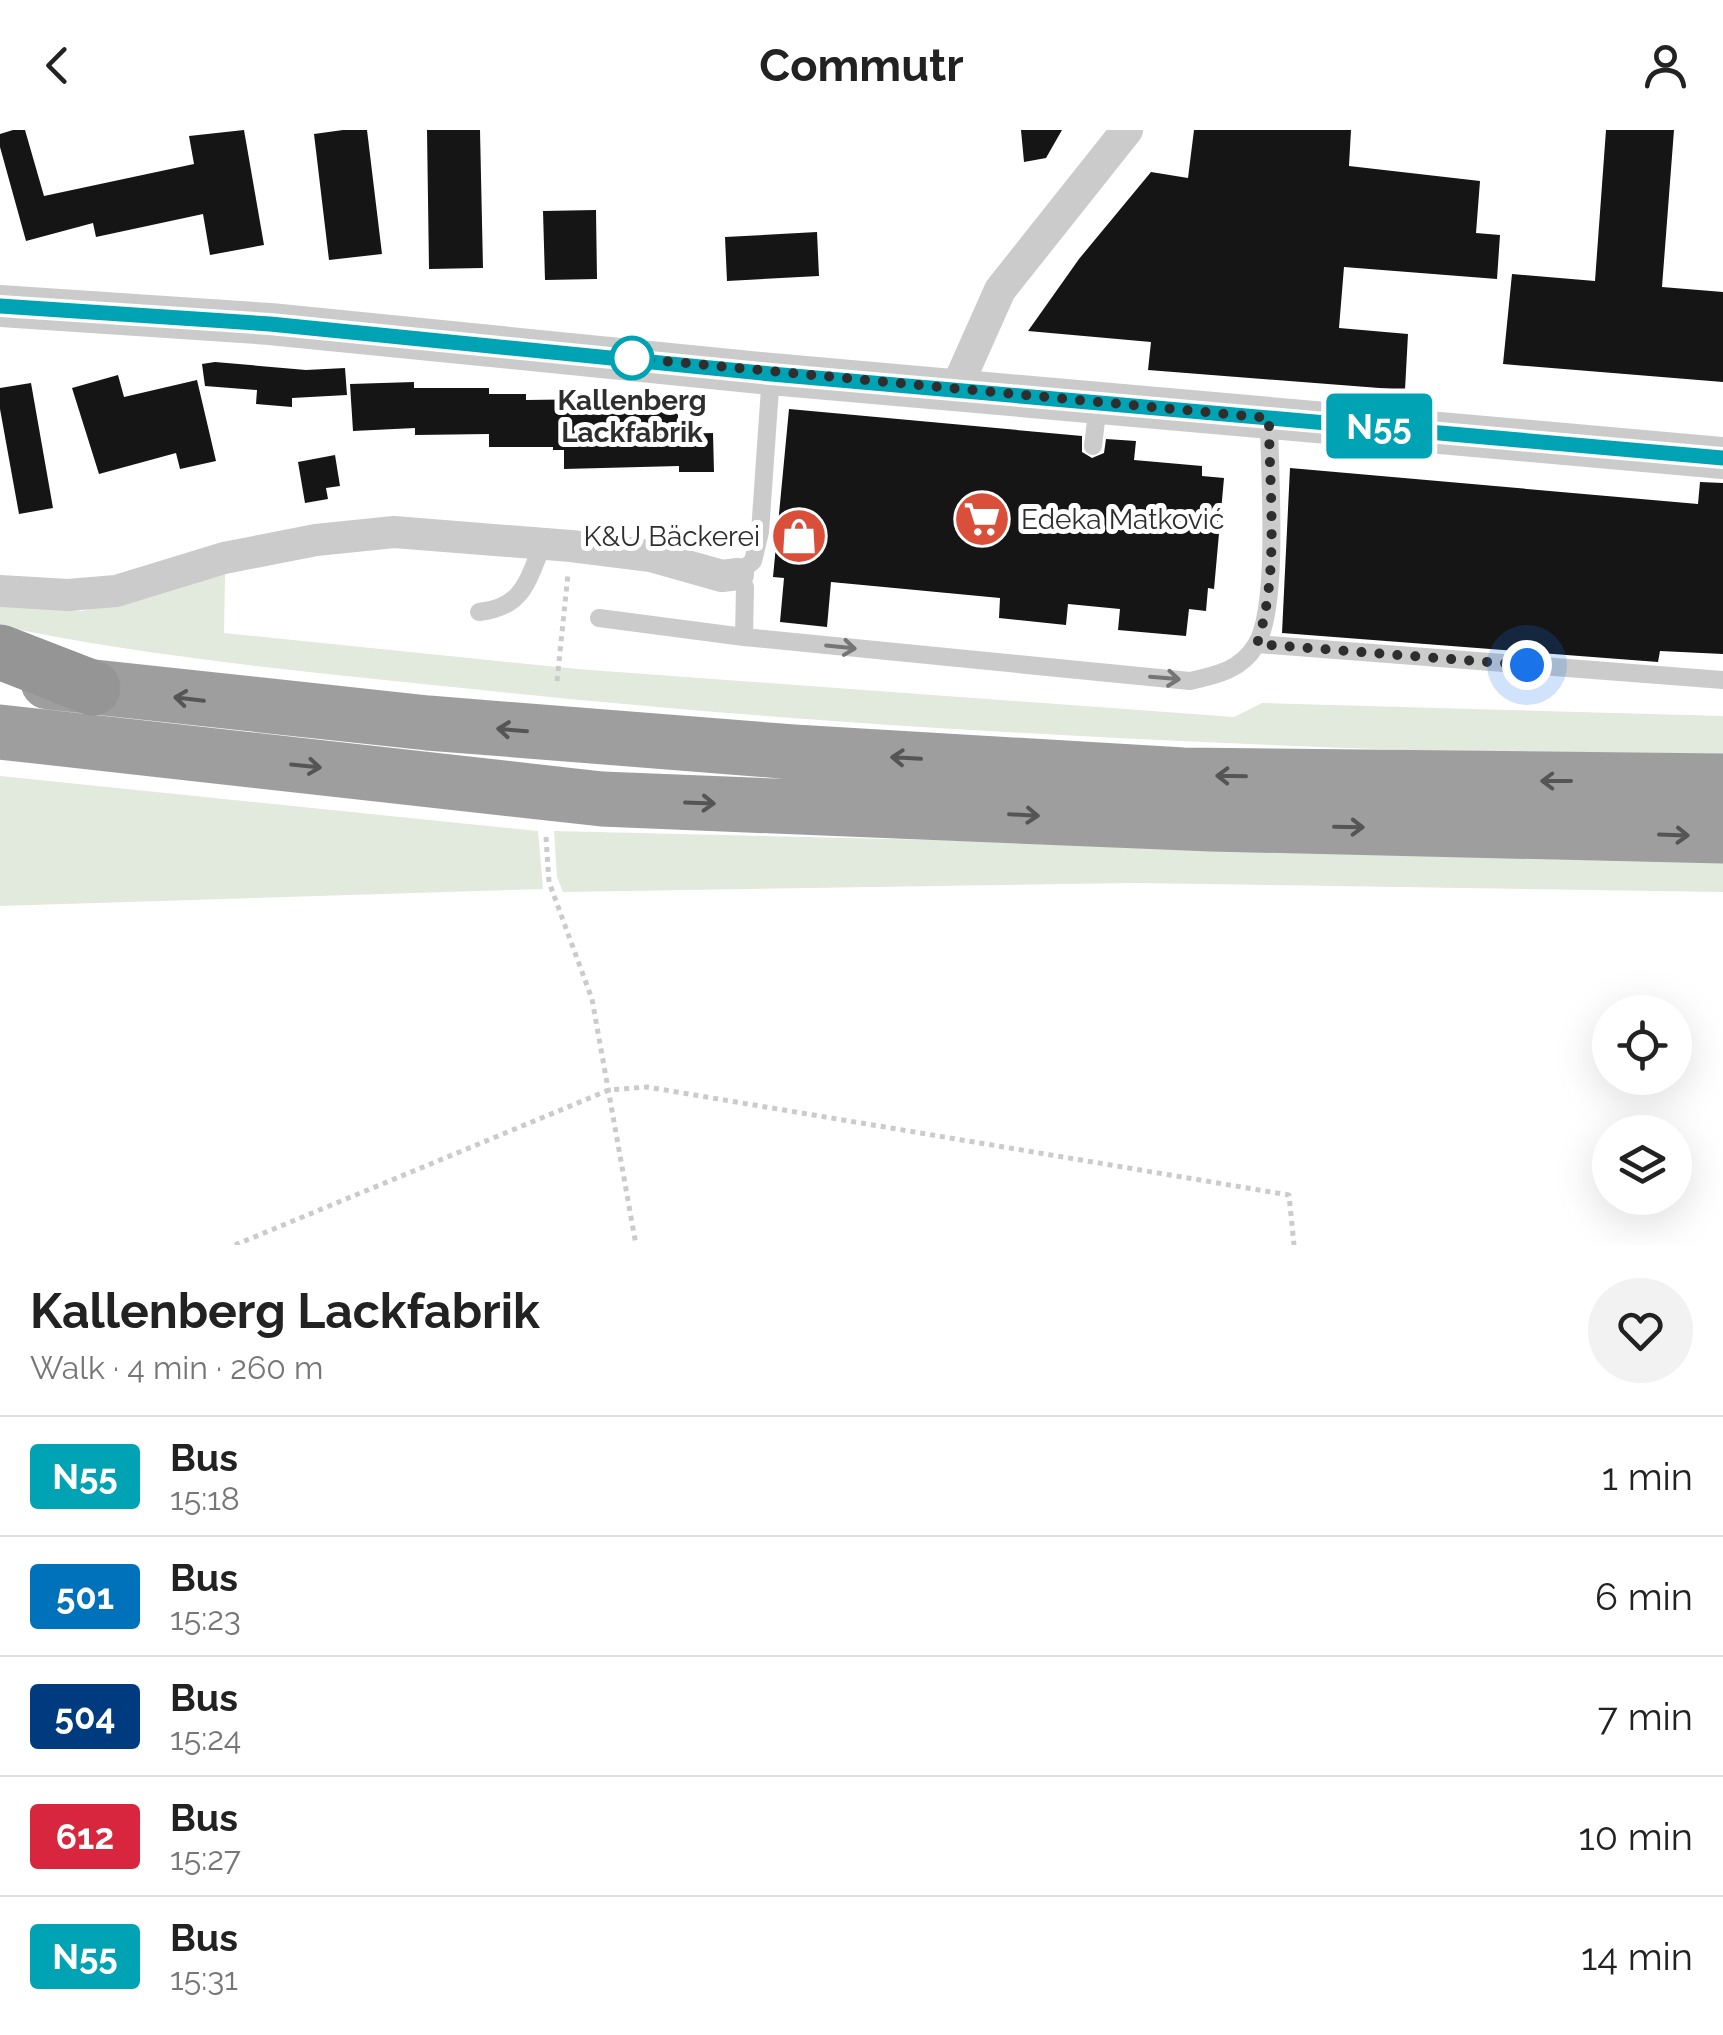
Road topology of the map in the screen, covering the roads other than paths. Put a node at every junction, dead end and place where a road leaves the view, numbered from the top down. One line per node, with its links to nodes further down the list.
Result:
1 (1127, 130): 4 (street)
2 (0, 306): 3 (street)
3 (771, 374): 4 (street); 10 (lane)
4 (955, 390): 5 (street)
5 (1098, 403): 6 (street); 7 (lane)
6 (1269, 418): 8 (street); 15 (lane)
7 (1093, 446)
8 (1723, 458)
9 (557, 545): 10 (street); 11 (street); 12 (lane)
10 (738, 574): 14 (lane)
11 (0, 590)
12 (479, 612)
13 (599, 618): 14 (lane)
14 (744, 637): 15 (lane, one-way to 15)
15 (1257, 644): 18 (lane)
16 (0, 652): 19 (highway)
17 (0, 676): 19 (highway)
18 (1723, 680)
19 (93, 688): 21 (highway, one-way to 19)
20 (0, 732): 22 (highway, one-way to 22)
21 (1723, 781)
22 (1723, 836)

